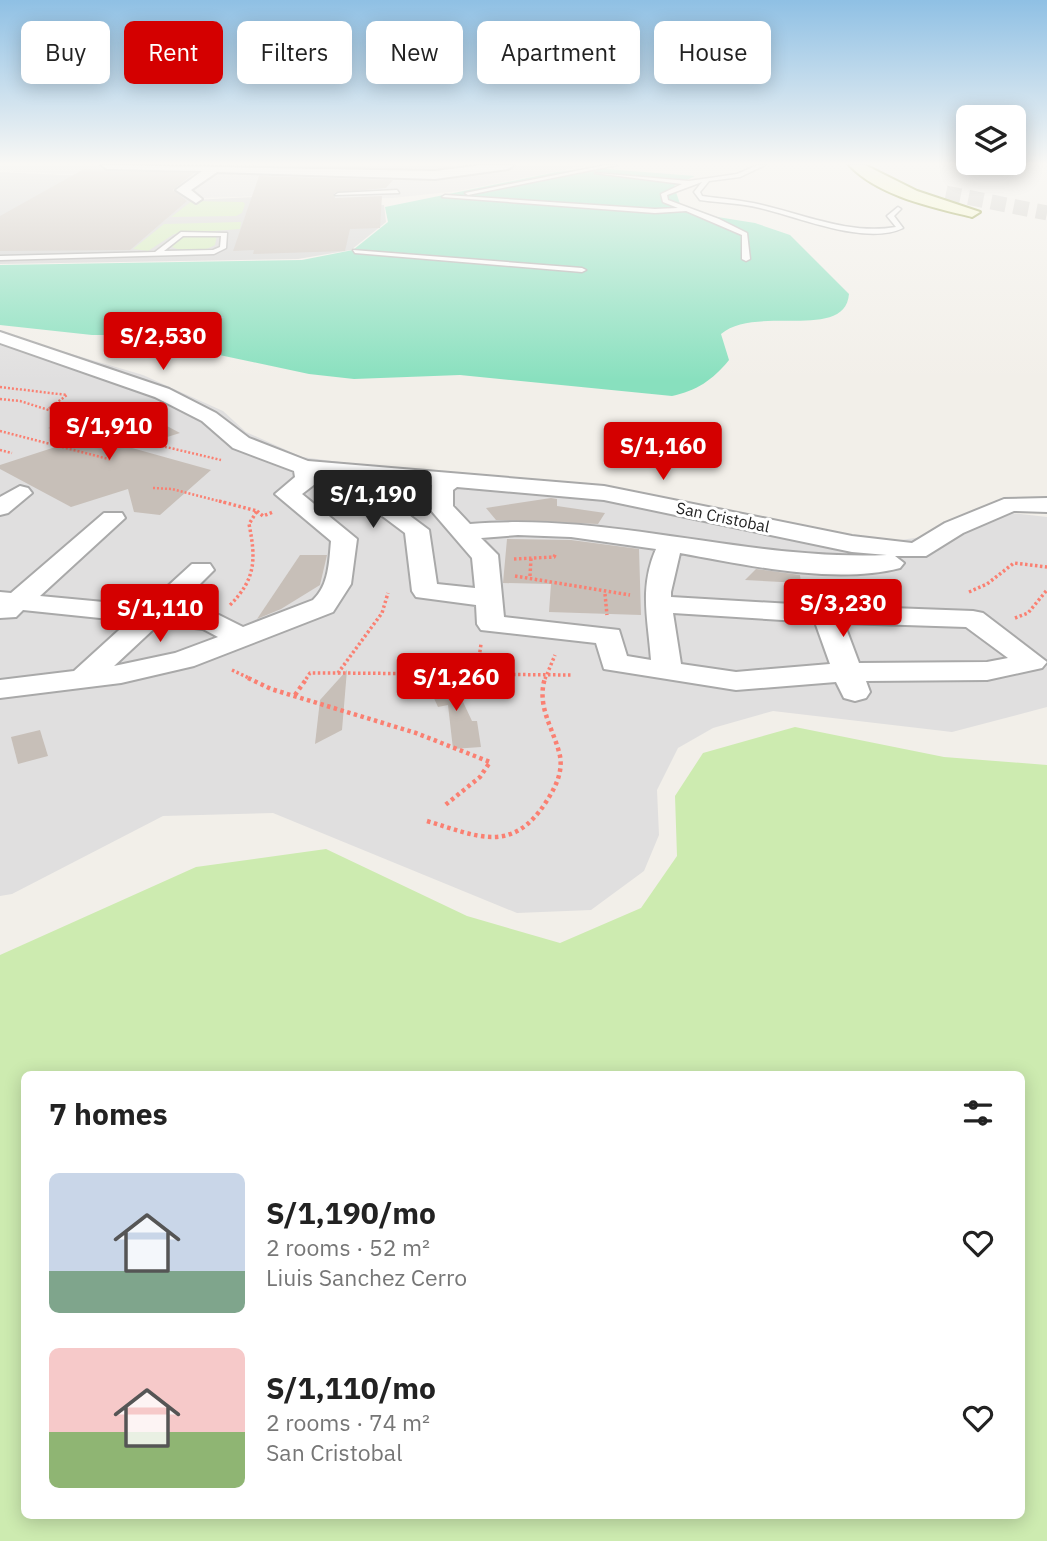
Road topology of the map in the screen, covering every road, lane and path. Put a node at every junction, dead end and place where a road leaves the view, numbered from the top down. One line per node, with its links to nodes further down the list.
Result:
1 (177, 237): 5 (lane)
2 (224, 237): 5 (lane)
3 (745, 237): 7 (lane)
4 (355, 251): 8 (lane)
5 (156, 254): 6 (lane)
6 (0, 258)
7 (746, 259)
8 (582, 270)
9 (0, 337): 18 (street, San Cristobal)
10 (0, 387): 12 (path)
11 (0, 399): 12 (path)
12 (46, 411): 17 (path)
13 (0, 431): 16 (path)
14 (0, 450): 15 (path)
15 (12, 453)
16 (112, 460)
17 (228, 462)
18 (305, 467): 19 (street, San Cristobal); 45 (street)
19 (386, 474): 20 (street, San Cristobal); 26 (street)
20 (450, 481): 25 (street); 30 (street, San Cristobal)
21 (153, 488): 43 (path)
22 (20, 493): 24 (street)
23 (1047, 505): 30 (street)
24 (0, 508)
25 (441, 508): 26 (street); 28 (street)
26 (391, 515): 36 (street)
27 (113, 518): 40 (street)
28 (464, 532): 29 (street); 36 (street)
29 (670, 545): 32 (street); 39 (street)
30 (917, 551): 32 (street)
31 (531, 558): 35 (path)
32 (821, 567): 42 (street)
33 (1047, 567): 37 (path)
34 (201, 570): 41 (street)
35 (530, 576): 36 (path); 39 (path)
36 (487, 586): 44 (street)
37 (958, 592)
38 (388, 593): 48 (path)
39 (656, 600): 42 (street); 47 (street)
40 (5, 606): 41 (street)
41 (157, 614): 43 (street); 51 (street)
42 (827, 614): 52 (street); 52 (street)
43 (206, 621): 45 (street)
44 (564, 633): 47 (street); 49 (path)
45 (239, 636): 46 (street)
46 (199, 654): 51 (street); 54 (path)
47 (667, 669): 52 (street)
48 (338, 673): 49 (path); 54 (path)
49 (548, 675): 50 (path); 56 (path)
50 (571, 675)
51 (83, 679): 53 (street)
52 (852, 682)
53 (0, 690)
54 (295, 695): 55 (path)
55 (444, 806)
56 (427, 821)

